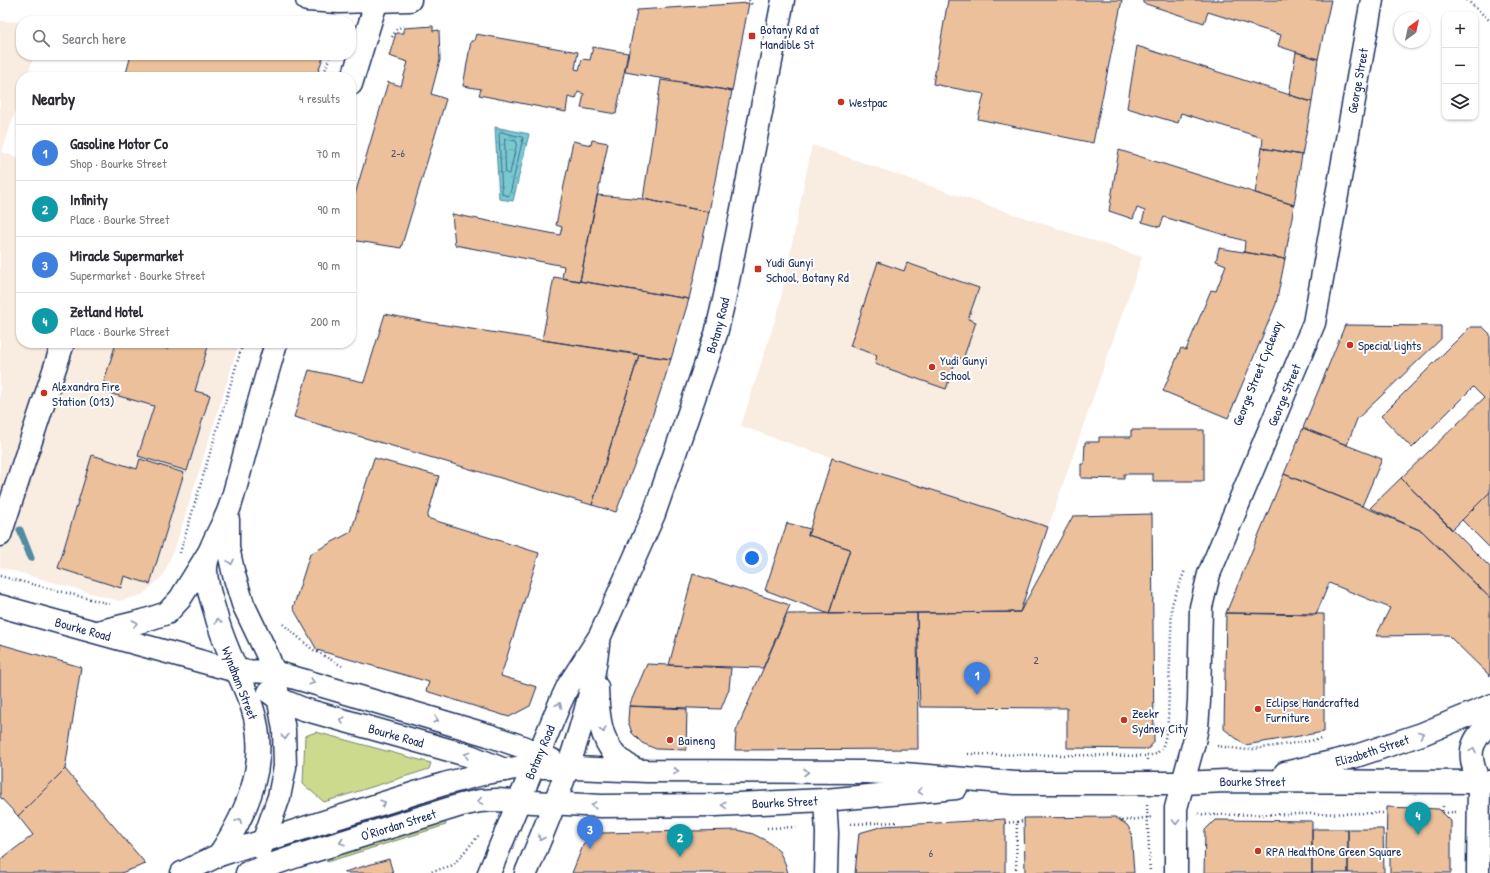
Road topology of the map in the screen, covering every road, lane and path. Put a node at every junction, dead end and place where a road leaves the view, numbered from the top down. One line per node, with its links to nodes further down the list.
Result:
1 (306, 0): 7 (main road)
2 (410, 0): 7 (main road)
3 (749, 0): 8 (path)
4 (783, 0): 27 (main road, Botany Road)
5 (1372, 0): 43 (main road, George Street)
6 (1466, 0): 9 (path)
7 (377, 1): 14 (main road)
8 (753, 7)
9 (1490, 21)
10 (406, 24): 11 (path)
11 (392, 37)
12 (329, 60): 13 (path)
13 (325, 72)
14 (355, 72)
15 (61, 348): 19 (main road)
16 (242, 348): 21 (path)
17 (275, 348): 18 (main road, Wyndham Street)
18 (229, 509): 20 (main road, Wyndham Street); 29 (main road, Wyndham Street, one-way to 29)
19 (0, 535)
20 (212, 547): 26 (main road, one-way to 20); 28 (main road, Wyndham Street, one-way to 20)
21 (180, 553)
22 (1187, 564): 35 (path)
23 (0, 576): 24 (path)
24 (114, 605)
25 (0, 606): 26 (main road, Bourke Road)
26 (97, 632): 28 (main road, Bourke Road)
27 (600, 636): 36 (main road, Botany Road); 38 (main road, one-way to 38); 39 (main road, Botany Road, one-way to 27)
28 (236, 671): 29 (main road, Bourke Road); 30 (main road, Bourke Road); 58 (main road, Wyndham Street, one-way to 28)
29 (274, 672): 30 (main road, Wyndham Street); 39 (main road, Bourke Road, one-way to 39)
30 (279, 699): 37 (main road, Bourke Road, one-way to 30); 57 (main road, Wyndham Street, one-way to 57)
31 (1490, 706): 41 (main road, Elizabeth Street, one-way to 31)
32 (1490, 722): 40 (main road, one-way to 32)
33 (1328, 738): 34 (path)
34 (1214, 745)
35 (1148, 762)
36 (568, 767): 38 (main road, Bourke Street); 39 (main road, Bourke Road); 45 (main road, Botany Road)
37 (504, 769): 39 (main road, Bourke Road); 57 (main road, O'Riordan Street, one-way to 37)
38 (637, 770): 42 (main road, Bourke Street, one-way to 42)
39 (529, 776): 45 (main road, O'Riordan Street); 61 (main road, O'Riordan Street, one-way to 61); 63 (main road, Botany Road)
40 (1486, 777): 41 (main road, Bourke Street); 69 (main road)
41 (1249, 782): 43 (main road, Bourke Street)
42 (1015, 783): 43 (main road, Bourke Street); 44 (main road, Bourke Street, one-way to 44)
43 (1183, 783): 68 (main road, George Street, one-way to 68)
44 (825, 800): 45 (main road, Bourke Street, one-way to 45); 65 (main road)
45 (554, 803): 64 (main road, Botany Road, one-way to 64)
46 (1443, 806): 47 (path)
47 (1452, 812)
48 (1386, 813): 49 (path)
49 (1209, 815)
50 (1024, 821): 53 (path)
51 (1122, 821): 67 (path)
52 (896, 822): 55 (path)
53 (1017, 822): 54 (path); 66 (path)
54 (1006, 823)
55 (851, 824)
56 (481, 832): 62 (path)
57 (265, 839): 58 (main road, O'Riordan Street); 60 (main road)
58 (219, 855): 59 (main road, O'Riordan Street)
59 (182, 873)
60 (240, 873)
61 (247, 873)
62 (428, 873)
63 (489, 873)
64 (526, 873)
65 (826, 873)
66 (1016, 873)
67 (1150, 873)
68 (1176, 873)
69 (1478, 873)

